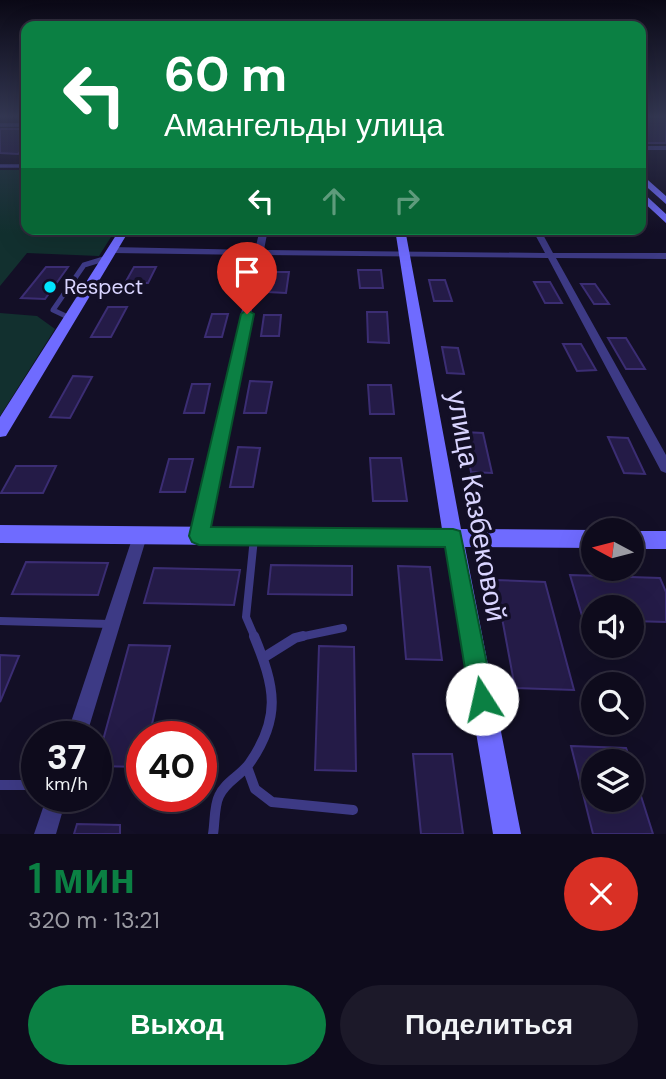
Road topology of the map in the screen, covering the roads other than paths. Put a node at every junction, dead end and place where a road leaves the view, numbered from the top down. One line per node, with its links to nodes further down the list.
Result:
1 (0, 166): 2 (lane)
2 (21, 166)
3 (646, 182): 5 (street)
4 (646, 199): 6 (street)
5 (666, 201)
6 (666, 220)
7 (121, 235): 11 (street)
8 (263, 235): 12 (street)
9 (401, 235): 13 (street, улица Казбековой)
10 (539, 235): 14 (street)
11 (110, 254): 12 (street); 16 (street)
12 (260, 254): 13 (street); 20 (street)
13 (404, 255): 14 (street); 22 (street, улица Казбековой)
14 (550, 256): 15 (street); 17 (street)
15 (666, 256)
16 (0, 431)
17 (666, 467)
18 (0, 534): 19 (street)
19 (140, 536): 20 (street); 27 (street)
20 (199, 536): 21 (street)
21 (254, 536): 22 (street); 29 (lane)
22 (453, 538): 23 (street); 38 (street, улица Казбековой)
23 (581, 539)
24 (644, 540): 25 (street)
25 (666, 540)
26 (0, 621): 27 (lane)
27 (112, 624): 30 (street)
28 (343, 628): 29 (lane)
29 (264, 658): 31 (lane)
30 (81, 721)
31 (247, 767): 34 (lane); 37 (lane)
32 (0, 785): 33 (lane)
33 (21, 785)
34 (353, 810)
35 (52, 812): 36 (street)
36 (44, 834)
37 (213, 834)
38 (507, 834)

